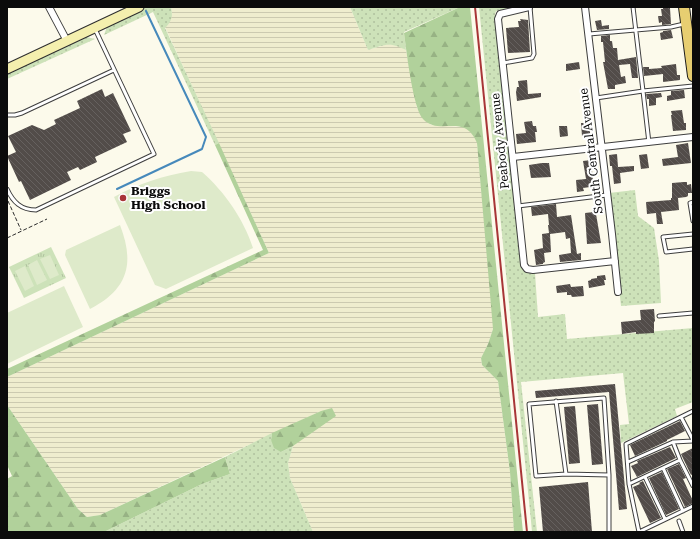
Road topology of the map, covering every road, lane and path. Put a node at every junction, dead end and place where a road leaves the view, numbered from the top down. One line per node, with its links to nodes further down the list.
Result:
1 (49, 7): 12 (street)
2 (139, 7): 7 (street)
3 (530, 7): 13 (street, Peabody Avenue); 13 (lane)
4 (585, 7): 11 (street, South Central Avenue)
5 (633, 7): 10 (lane)
6 (684, 7): 8 (main road)
7 (122, 11): 9 (street)
8 (688, 22): 10 (lane); 16 (main road)
9 (94, 28): 12 (street); 15 (lane)
10 (636, 31): 11 (lane); 18 (lane)
11 (589, 34): 19 (street, South Central Avenue)
12 (67, 41): 14 (street)
13 (503, 63): 24 (street, Peabody Avenue)
14 (7, 69)
15 (114, 70): 20 (lane); 25 (lane)
16 (693, 76)
17 (693, 86): 18 (lane)
18 (644, 91): 19 (lane); 22 (lane)
19 (596, 98): 23 (street, South Central Avenue)
20 (7, 114)
21 (693, 137): 22 (street)
22 (649, 143): 23 (street)
23 (601, 148): 24 (street); 26 (street, South Central Avenue)
24 (513, 157): 29 (street, Peabody Avenue)
25 (7, 189)
26 (607, 195): 29 (lane); 36 (street, South Central Avenue)
27 (7, 199): 32 (path)
28 (693, 202): 31 (lane)
29 (518, 206): 36 (street, Peabody Avenue)
30 (47, 219): 32 (path)
31 (693, 221)
32 (22, 231): 34 (path)
33 (693, 234): 35 (lane)
34 (7, 238)
35 (693, 249)
36 (615, 261): 37 (street, South Central Avenue)
37 (618, 292)
38 (693, 313): 39 (lane)
39 (659, 316)
40 (556, 401): 48 (lane); 48 (lane); 49 (lane)
41 (693, 411): 42 (lane)
42 (682, 417): 43 (lane); 46 (lane)
43 (693, 440): 44 (lane)
44 (673, 442): 45 (lane); 46 (lane)
45 (680, 460): 47 (lane); 52 (lane)
46 (628, 462): 51 (lane)
47 (663, 468): 50 (lane); 54 (lane)
48 (566, 474): 49 (lane)
49 (609, 475): 57 (lane)
50 (644, 477): 51 (lane); 55 (lane)
51 (629, 484): 55 (lane)
52 (693, 486)
53 (693, 506): 54 (lane)
54 (683, 511): 55 (lane)
55 (665, 519)
56 (679, 521): 58 (lane)
57 (609, 532)
58 (683, 532)

